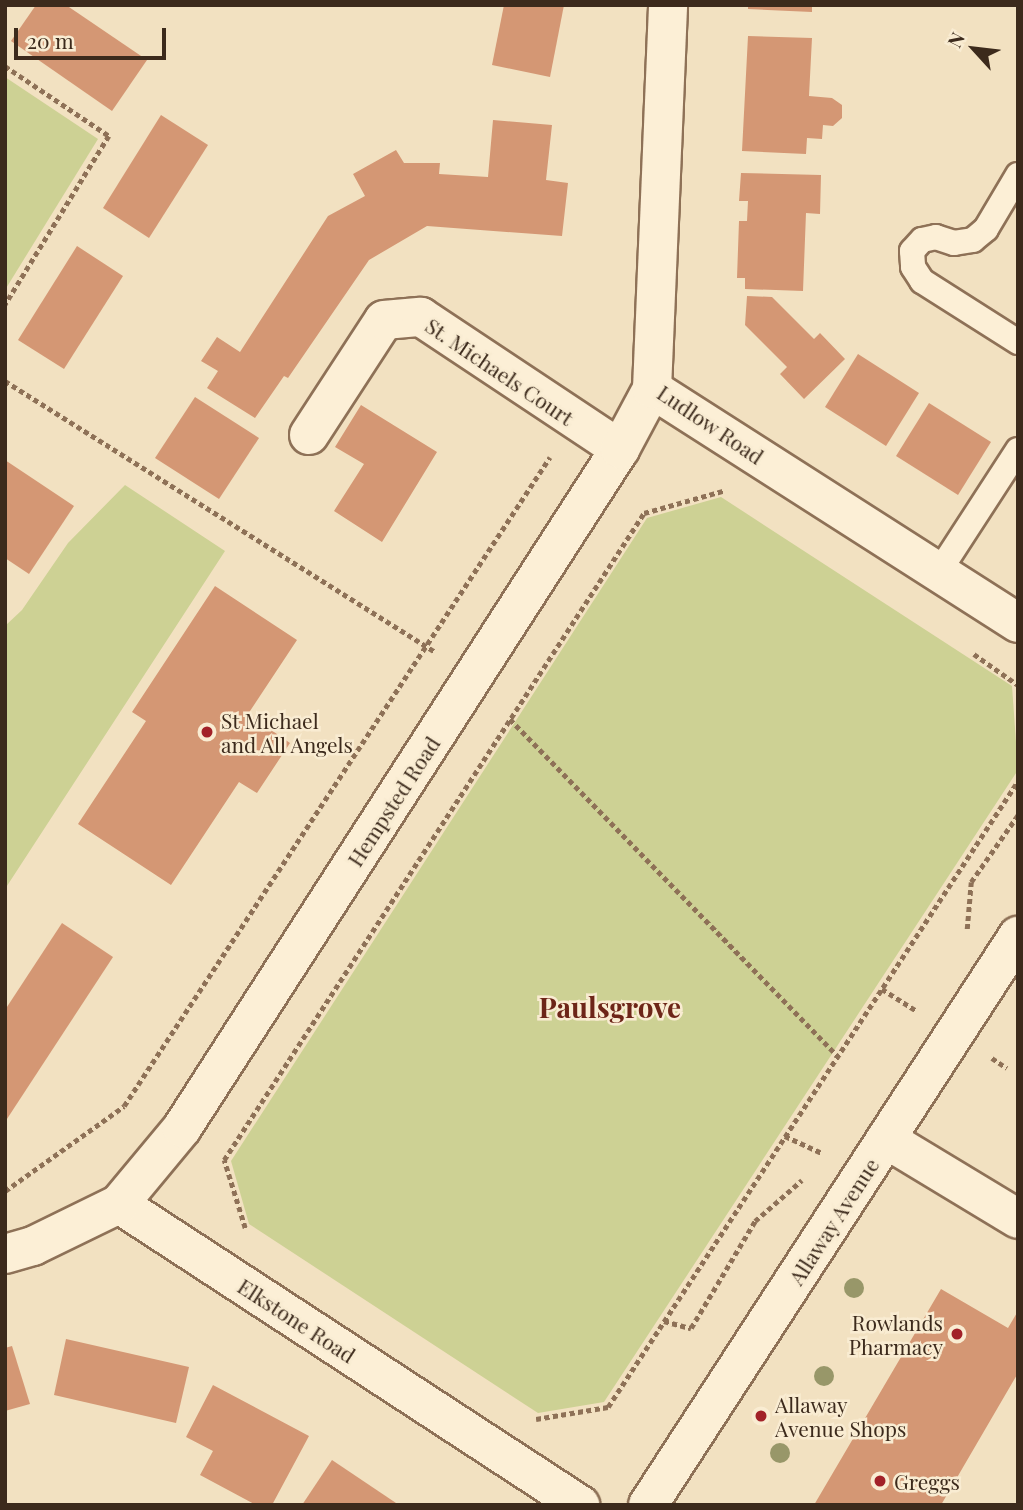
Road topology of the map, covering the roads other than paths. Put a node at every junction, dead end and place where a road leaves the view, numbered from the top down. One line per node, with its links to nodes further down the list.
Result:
1 (668, 5): 4 (street, Ludlow Road)
2 (1018, 175): 3 (lane)
3 (1018, 342)
4 (652, 389): 6 (street, Hempsted Road); 8 (street, Ludlow Road)
5 (309, 435): 6 (street, St. Michaels Court)
6 (620, 449): 12 (street, Hempsted Road)
7 (1018, 450): 8 (lane)
8 (940, 570): 9 (street, Ludlow Road)
9 (1018, 623)
10 (1018, 936): 11 (street, Allaway Avenue)
11 (886, 1139): 13 (street); 16 (street, Allaway Avenue)
12 (119, 1204): 14 (street); 15 (street, Elkstone Road)
13 (1018, 1219)
14 (5, 1254)
15 (580, 1505)
16 (648, 1505)

